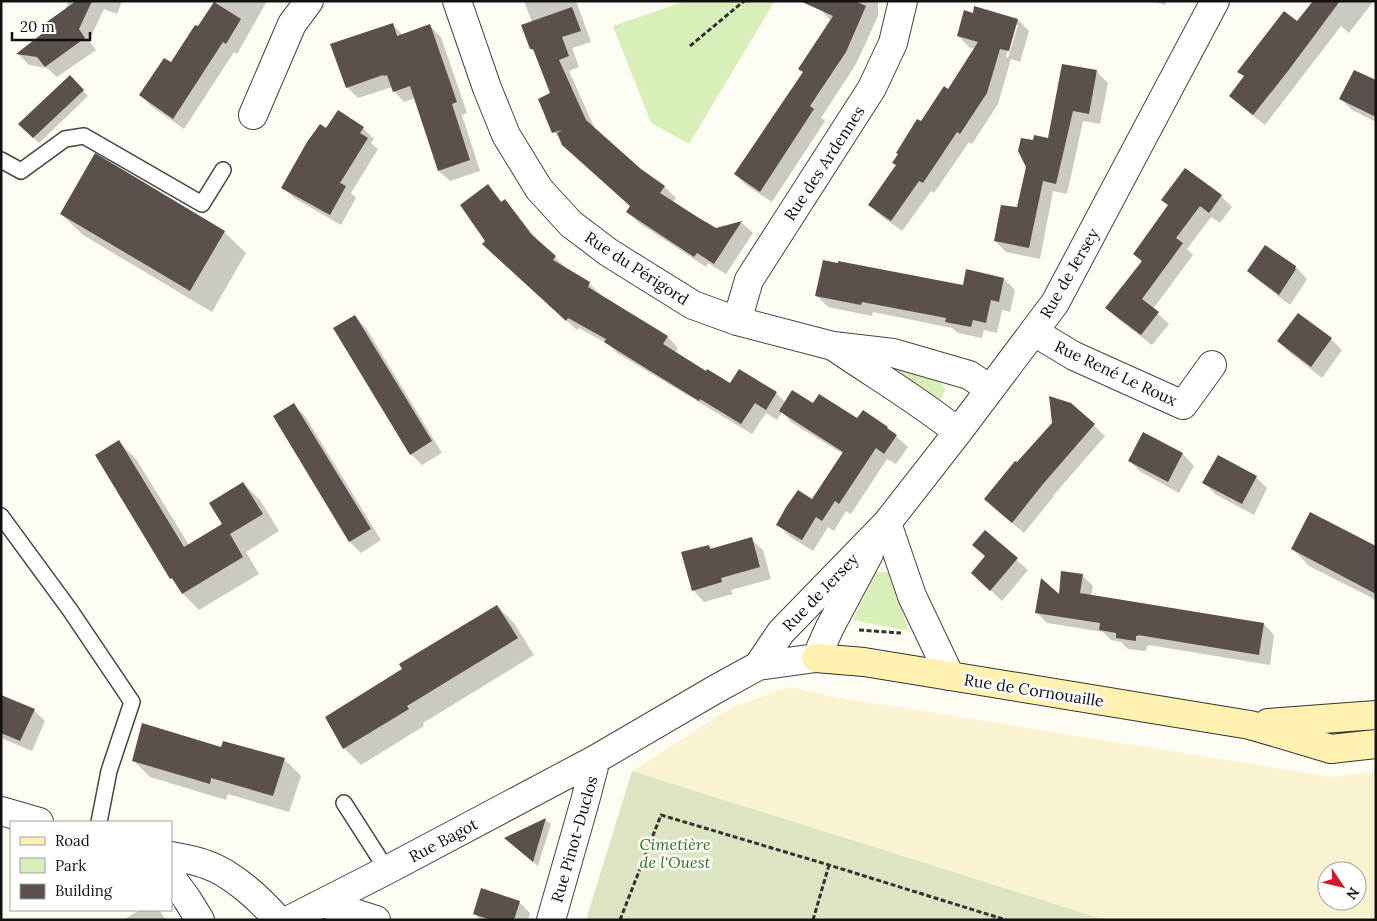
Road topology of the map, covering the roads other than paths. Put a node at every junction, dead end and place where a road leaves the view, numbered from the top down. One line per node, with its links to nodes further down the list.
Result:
1 (310, 1): 5 (street)
2 (457, 1): 8 (street, Rue du Périgord)
3 (903, 1): 8 (street, Rue des Ardennes)
4 (1215, 1): 9 (street, Rue de Jersey)
5 (253, 115)
6 (1, 160): 7 (lane)
7 (223, 170)
8 (737, 321): 10 (street, Rue du Périgord)
9 (1034, 332): 11 (street, Rue René Le Roux); 12 (street, Rue de Jersey)
10 (833, 346): 12 (street, Rue du Périgord); 13 (street, Rue du Périgord)
11 (1212, 366)
12 (990, 389): 13 (street, Rue de Jersey)
13 (958, 432): 15 (street, Rue de Jersey)
14 (1, 516): 26 (lane)
15 (887, 523): 16 (street, Rue de Jersey); 17 (street, Rue de Jersey); 18 (street)
16 (816, 658): 17 (street, Rue de Jersey); 18 (street, Rue de Cornouaille)
17 (758, 666): 22 (street, Rue de Jersey)
18 (950, 676): 20 (street, Rue de Cornouaille)
19 (1376, 715): 20 (street, Rue de Cornouaille)
20 (1250, 724): 21 (street, Rue de Cornouaille)
21 (1376, 744)
22 (596, 759): 28 (street, Rue Bagot); 35 (street, Rue Pinot-Duclos)
23 (344, 803): 28 (lane)
24 (1, 811): 25 (street)
25 (36, 821)
26 (99, 821)
27 (172, 856): 32 (street)
28 (386, 870): 30 (street, Rue Bagot)
29 (172, 878): 31 (street)
30 (323, 903): 33 (street, Rue Bagot); 34 (street)
31 (200, 920)
32 (278, 920)
33 (289, 920)
34 (376, 920)
35 (551, 920)

